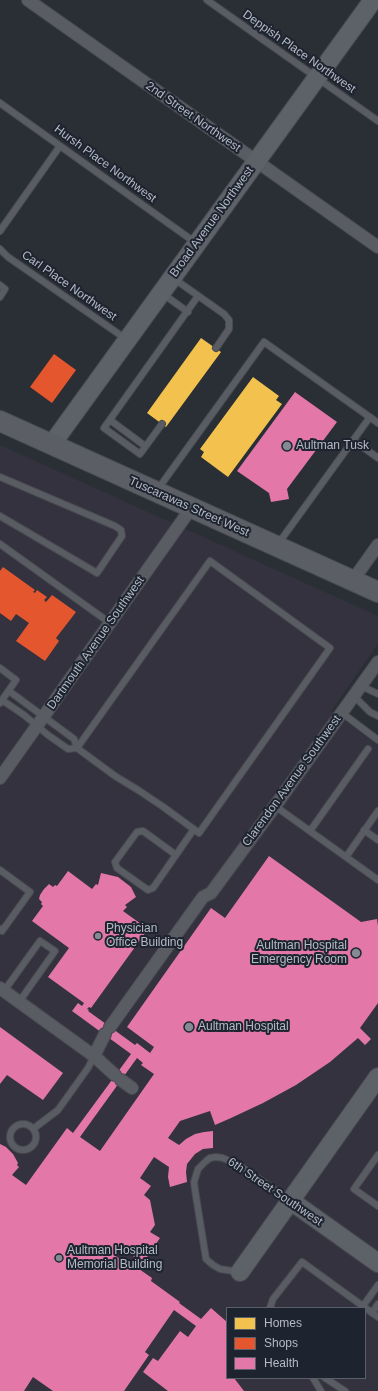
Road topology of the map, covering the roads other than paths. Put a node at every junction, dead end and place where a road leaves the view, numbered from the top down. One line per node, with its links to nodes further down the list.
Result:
1 (28, 0): 8 (street, 2nd Street Northwest)
2 (207, 0): 4 (lane, Deppish Place Northwest)
3 (373, 0): 4 (street, Broad Avenue Northwest)
4 (316, 77): 6 (lane, Deppish Place Northwest); 8 (street, Broad Avenue Northwest)
5 (0, 103): 7 (lane, Hursh Place Northwest)
6 (378, 121)
7 (60, 146): 9 (lane); 10 (lane, Hursh Place Northwest)
8 (256, 161): 10 (street, Broad Avenue Northwest); 11 (street, 2nd Street Northwest)
9 (0, 231)
10 (196, 243): 13 (street, Broad Avenue Northwest)
11 (378, 247)
12 (0, 249): 19 (lane, Carl Place Northwest)
13 (172, 277): 15 (street, Broad Avenue Northwest); 16 (lane)
14 (0, 285): 17 (lane)
15 (161, 293): 18 (lane); 19 (street, Broad Avenue Northwest)
16 (198, 296): 18 (lane); 20 (lane)
17 (0, 297)
18 (188, 312): 22 (lane)
19 (127, 340): 27 (street, Broad Avenue Northwest)
20 (216, 348)
21 (370, 417): 24 (lane); 26 (lane); 31 (lane)
22 (110, 420): 28 (lane); 28 (lane)
23 (0, 421): 27 (main road, Tuscarawas Street West)
24 (378, 423)
25 (162, 424): 28 (lane)
26 (353, 440): 29 (lane); 36 (lane)
27 (52, 444): 31 (main road, Tuscarawas Street West)
28 (145, 446)
29 (378, 458)
30 (0, 477): 33 (lane)
31 (157, 492): 32 (main road, Tuscarawas Street West)
32 (192, 507): 36 (main road, Tuscarawas Street West); 39 (street, Dartmouth Avenue Southwest)
33 (0, 516)
34 (0, 544): 39 (lane)
35 (378, 545): 37 (street)
36 (277, 546): 37 (main road, Tuscarawas Street West)
37 (353, 580): 38 (main road, Tuscarawas Street West)
38 (378, 592)
39 (110, 623): 49 (street, Dartmouth Avenue Southwest)
40 (378, 662): 42 (street, Clarendon Avenue Southwest)
41 (0, 668): 43 (lane)
42 (361, 686): 44 (lane); 45 (street, Clarendon Avenue Southwest)
43 (9, 691): 46 (lane); 49 (lane)
44 (378, 694)
45 (354, 696): 47 (street, Clarendon Avenue Southwest); 48 (lane)
46 (1, 701): 49 (lane)
47 (342, 713): 50 (lane); 54 (street, Clarendon Avenue Southwest)
48 (378, 716)
49 (40, 721): 51 (lane); 51 (lane); 53 (street, Dartmouth Avenue Southwest)
50 (378, 740)
51 (76, 748): 56 (lane); 56 (lane)
52 (368, 749): 58 (lane)
53 (1, 774)
54 (275, 806): 58 (lane); 67 (street, Clarendon Avenue Southwest)
55 (378, 811): 57 (lane)
56 (194, 829): 60 (lane)
57 (364, 830): 59 (lane); 61 (lane)
58 (310, 831): 61 (lane)
59 (378, 840)
60 (176, 855): 60 (lane)
61 (346, 857): 63 (lane)
62 (0, 870): 64 (lane)
63 (378, 880)
64 (0, 929)
65 (2, 990): 66 (street); 66 (lane)
66 (19, 1002): 67 (street)
67 (94, 1056): 69 (street); 70 (lane)
68 (378, 1077): 72 (street)
69 (132, 1088)
70 (33, 1129): 70 (lane)
71 (378, 1155): 73 (lane)
72 (291, 1201): 74 (street, 6th Street Southwest); 75 (street); 75 (lane, 6th Street Southwest)
73 (378, 1206)
74 (378, 1263)
75 (240, 1272)
76 (378, 1285): 78 (lane)
77 (378, 1304): 81 (lane)
78 (363, 1306): 79 (lane)
79 (270, 1307)
80 (366, 1308): 81 (lane)
81 (372, 1313): 82 (lane)
82 (378, 1317)
83 (314, 1379): 85 (lane)
84 (327, 1379): 86 (lane)
85 (321, 1391)
86 (345, 1391)

